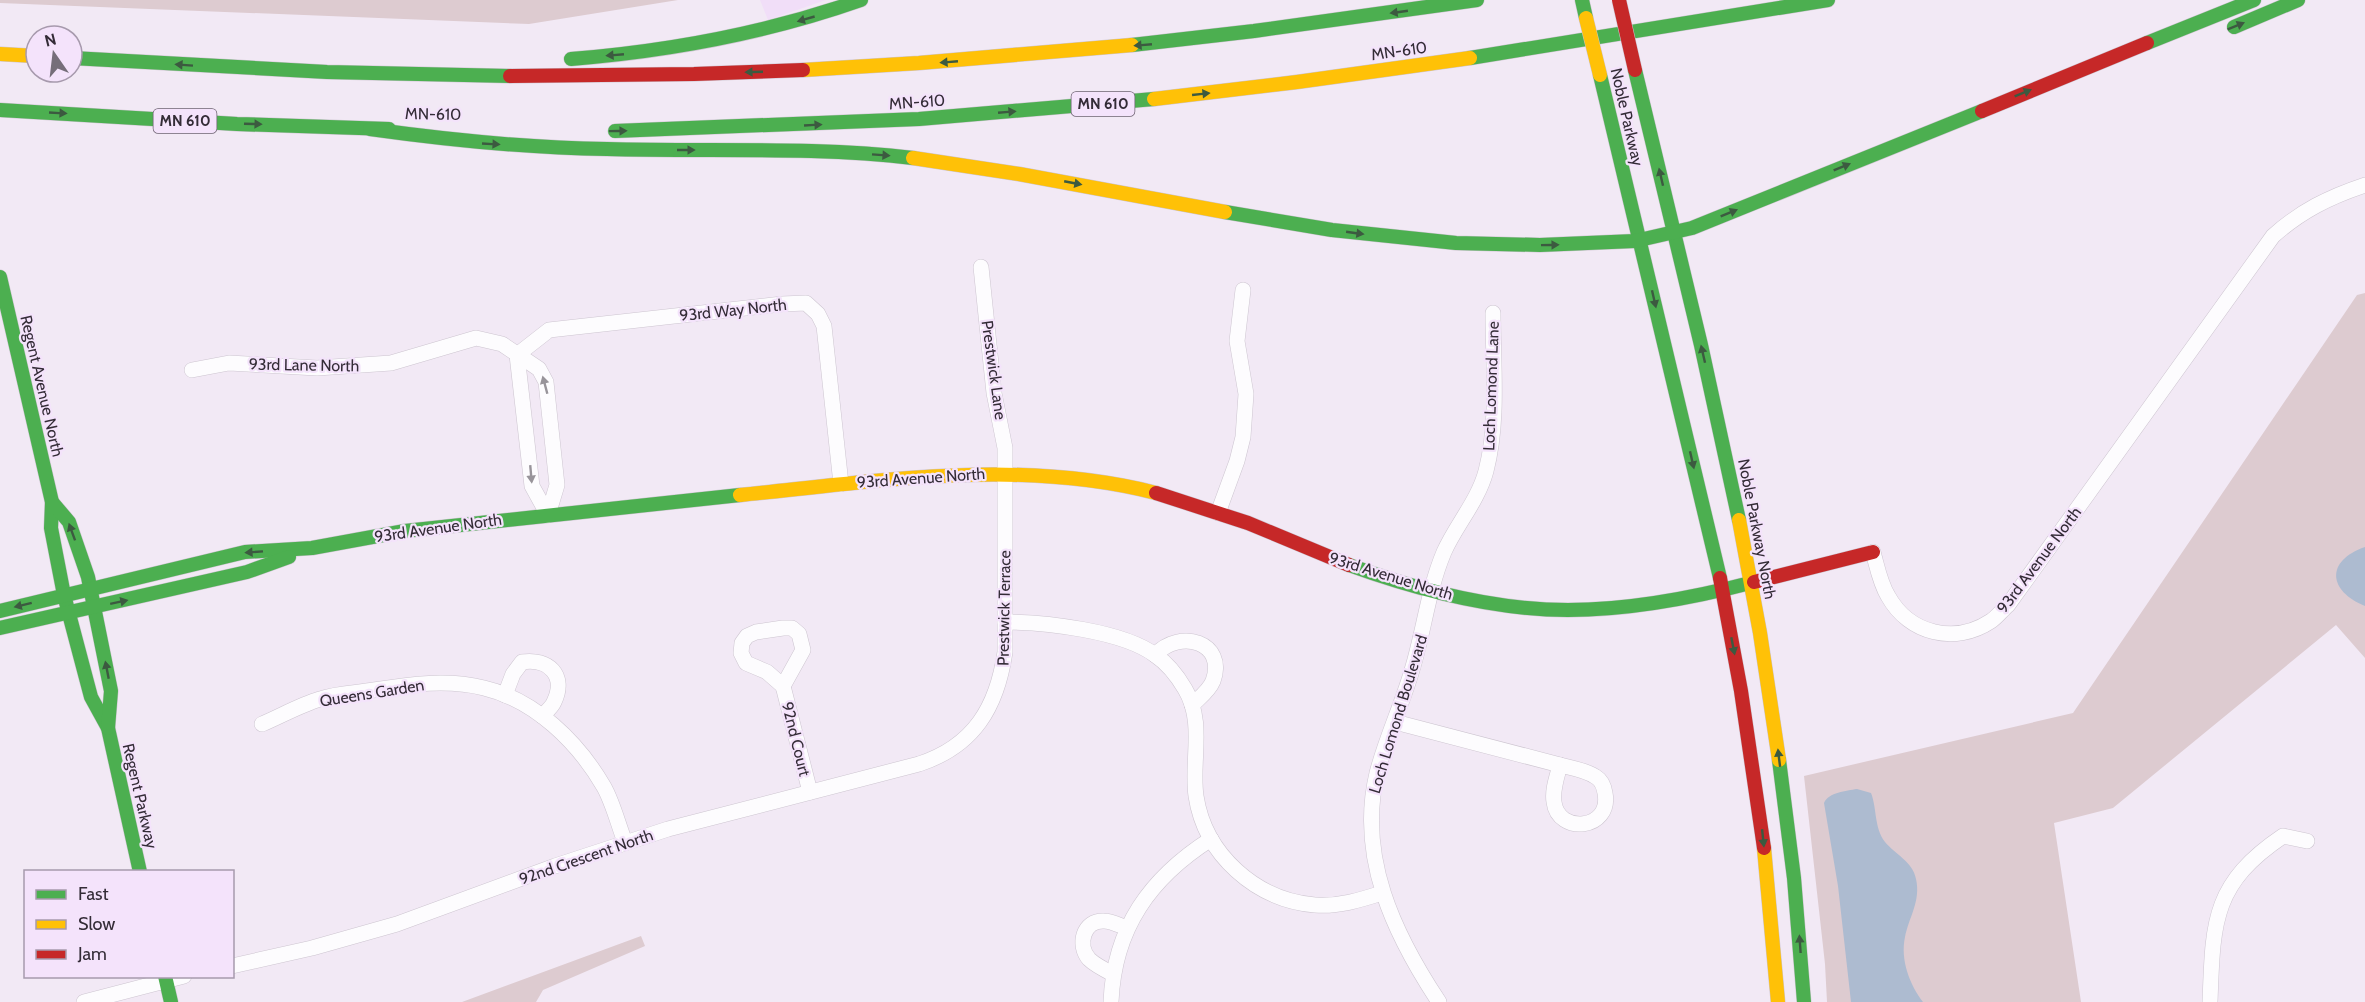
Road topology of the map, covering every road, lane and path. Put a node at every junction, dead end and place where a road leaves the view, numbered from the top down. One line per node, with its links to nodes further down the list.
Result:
1 (861, 0): 12 (main road, one-way to 12)
2 (1477, 0): 14 (main road, one-way to 14)
3 (1582, 0): 24 (main road, Noble Parkway, bridge)
4 (1619, 0): 15 (main road, Noble Parkway, bridge)
5 (1828, 0): 19 (main road, MN-610 / MN 610, one-way to 5)
6 (2254, 0): 22 (main road, one-way to 6)
7 (2298, 0): 8 (main road, one-way to 7)
8 (2219, 33)
9 (0, 54): 10 (main road)
10 (24, 55)
11 (84, 59): 14 (main road, one-way to 11)
12 (556, 60)
13 (526, 62): 14 (main road)
14 (242, 69)
15 (1635, 70): 23 (main road, Noble Parkway North, one-way to 15)
16 (0, 110): 17 (main road, MN-610 / MN 610, one-way to 17)
17 (370, 129): 18 (main road, MN-610 / MN 610); 24 (main road, one-way to 24)
18 (518, 131)
19 (596, 131)
20 (1843, 182): 22 (main road)
21 (2365, 185): 37 (street, 93rd Avenue North)
22 (1788, 189): 23 (main road, one-way to 22)
23 (1674, 234): 24 (main road); 38 (main road, Noble Parkway North, one-way to 23)
24 (1640, 242): 39 (main road, one-way to 39)
25 (981, 267): 31 (street, Prestwick Lane)
26 (0, 277): 33 (main road, Regent Avenue North)
27 (1243, 290): 34 (street)
28 (1493, 313): 41 (street, Loch Lomond Lane)
29 (517, 355): 30 (street, 93rd Lane North); 32 (street, 93rd Way North); 35 (street, one-way to 35); 35 (street, 93rd Lane North, one-way to 29)
30 (192, 369)
31 (1005, 473): 32 (main road, 93rd Avenue North); 34 (main road, 93rd Avenue North); 46 (street, Prestwick Terrace)
32 (840, 484): 35 (main road, 93rd Avenue North)
33 (52, 502): 40 (main road, Regent Avenue North, one-way to 33); 42 (main road, Regent Avenue North)
34 (1218, 513): 41 (main road, 93rd Avenue North)
35 (548, 515): 36 (main road, 93rd Avenue North)
36 (312, 548): 40 (main road, 93rd Avenue North, one-way to 40); 43 (main road, 93rd Avenue North, one-way to 36)
37 (1873, 552): 38 (main road, 93rd Avenue North)
38 (1751, 582): 39 (main road, 93rd Avenue North); 73 (main road, Noble Parkway North, one-way to 38)
39 (1722, 588): 41 (main road, 93rd Avenue North); 72 (main road, one-way to 72)
40 (91, 589): 42 (main road, 93rd Avenue North); 43 (main road, Regent Avenue North)
41 (1431, 591): 53 (street, Loch Lomond Boulevard)
42 (64, 595): 44 (main road, 93rd Avenue North, one-way to 44); 45 (main road, Regent Avenue North)
43 (95, 607): 45 (main road, 93rd Avenue North); 55 (main road, Regent Parkway, one-way to 43)
44 (0, 611)
45 (69, 613): 47 (main road, 93rd Avenue North); 55 (main road, Regent Parkway)
46 (1005, 622): 48 (street); 56 (street, Prestwick Terrace)
47 (0, 628)
48 (1155, 655): 51 (street); 51 (street)
49 (783, 686): 58 (street, 92nd Court)
50 (505, 695): 52 (street, Queens Garden); 52 (street); 54 (street, Queens Garden)
51 (1192, 705): 59 (street)
52 (542, 716): 61 (street, Queens Garden)
53 (1395, 722): 57 (street); 63 (street, Loch Lomond Boulevard)
54 (261, 724)
55 (108, 728): 62 (main road, Regent Parkway)
56 (942, 755): 58 (street, 92nd Crescent North)
57 (1560, 765)
58 (810, 792): 61 (street, 92nd Crescent North)
59 (1211, 839): 63 (street); 64 (street)
60 (2307, 841): 74 (street)
61 (625, 842): 65 (street, 92nd Crescent North)
62 (140, 870)
63 (1382, 893): 71 (street, Loch Lomond Boulevard)
64 (1127, 928): 66 (street); 66 (street)
65 (234, 966)
66 (1113, 974): 70 (street)
67 (166, 979): 68 (street); 69 (main road)
68 (84, 1002)
69 (171, 1002)
70 (1111, 1002)
71 (1439, 1002)
72 (1778, 1002)
73 (1804, 1002)
74 (2210, 1002)

